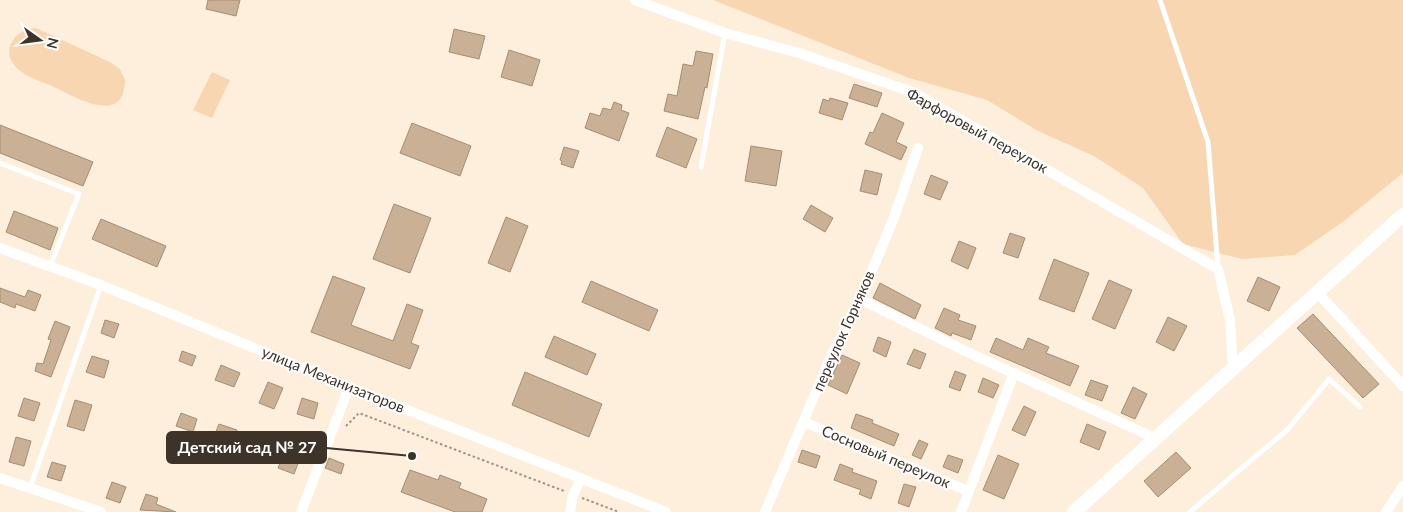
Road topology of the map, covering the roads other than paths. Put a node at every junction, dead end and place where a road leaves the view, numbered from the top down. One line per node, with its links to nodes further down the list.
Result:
1 (635, 0): 3 (street, Фарфоровый переулок)
2 (1160, 0): 10 (lane)
3 (725, 33): 6 (lane); 10 (street, Фарфоровый переулок)
4 (918, 148): 13 (street, переулок Горняков)
5 (0, 163): 9 (lane)
6 (701, 167)
7 (1403, 215): 12 (street)
8 (0, 248): 9 (street, улица Механизаторов)
9 (50, 266): 11 (street, улица Механизаторов)
10 (1218, 269): 14 (street)
11 (101, 285): 17 (street, улица Механизаторов); 24 (lane)
12 (1317, 292): 14 (street); 16 (street)
13 (860, 299): 15 (street); 19 (street, переулок Горняков)
14 (1232, 370): 20 (street)
15 (1014, 373): 20 (street); 25 (street)
16 (1403, 386)
17 (349, 387): 22 (street, улица Механизаторов); 27 (street)
18 (1360, 407): 33 (lane)
19 (804, 422): 25 (street, Сосновый переулок); 30 (street, переулок Горняков)
20 (1157, 439): 32 (street)
21 (0, 478): 24 (street)
22 (581, 479): 28 (street); 29 (street, улица Механизаторов)
23 (1403, 486): 34 (street)
24 (30, 488): 26 (street)
25 (968, 491): 31 (street)
26 (101, 512)
27 (301, 512)
28 (570, 512)
29 (666, 512)
30 (765, 512)
31 (961, 512)
32 (1074, 512)
33 (1190, 512)
34 (1386, 512)

